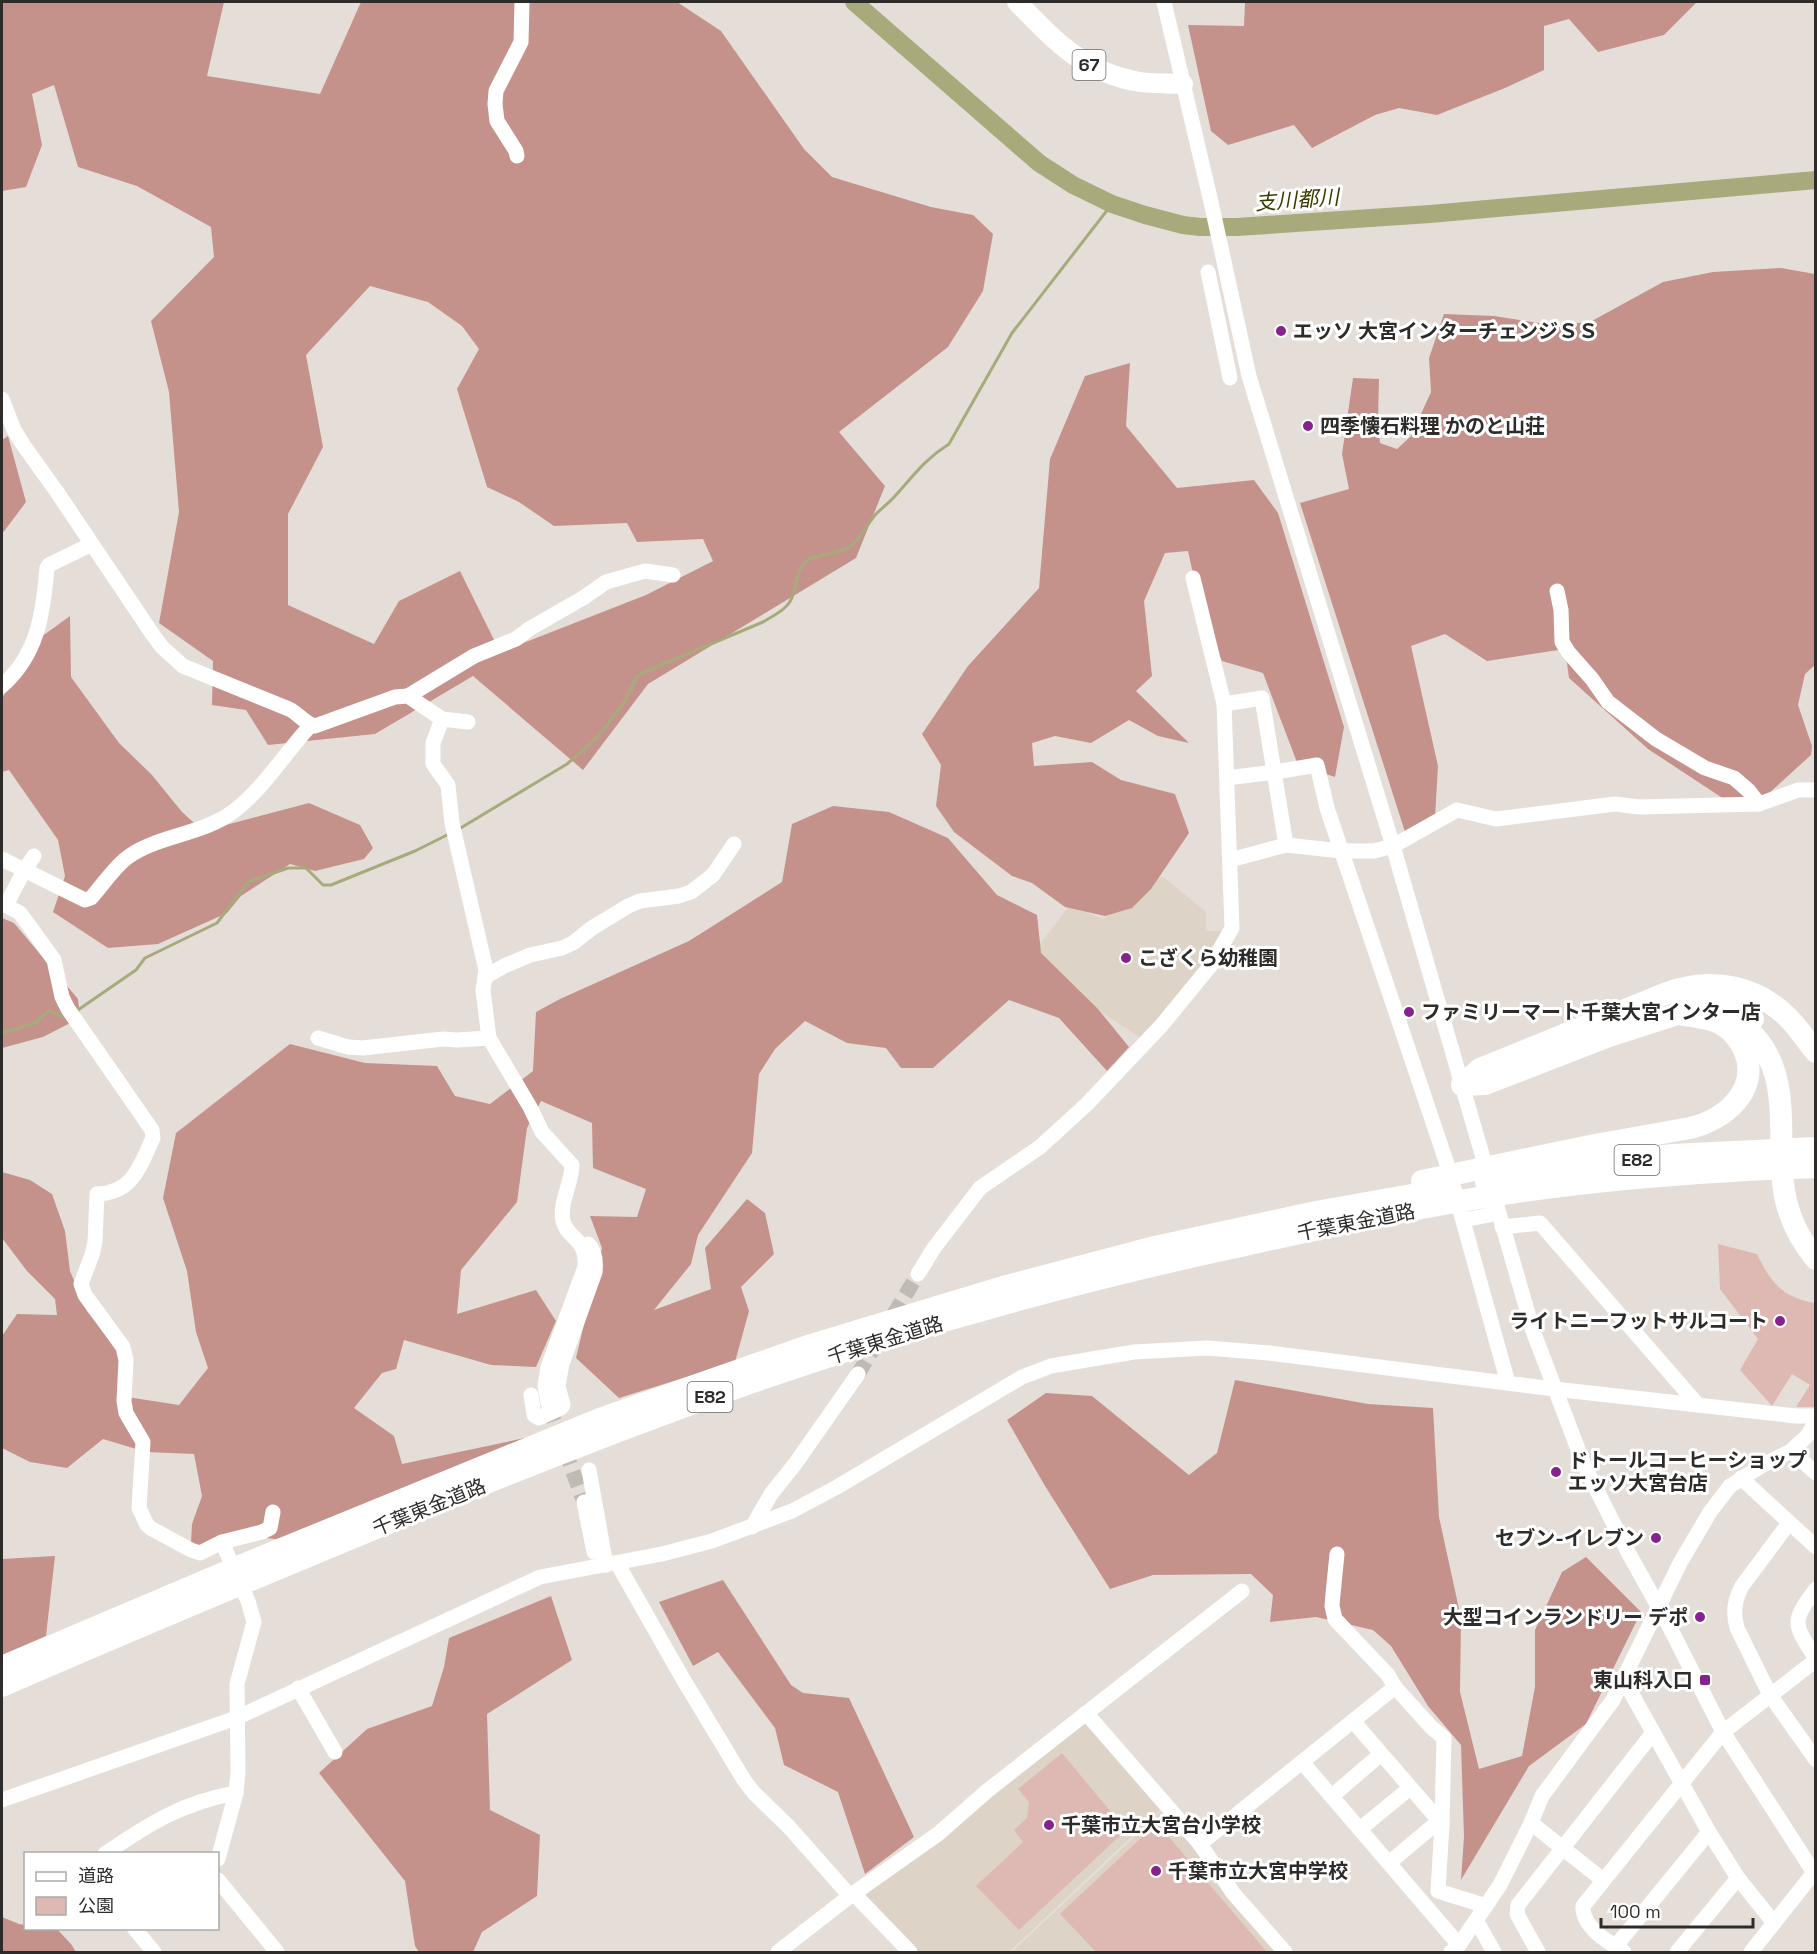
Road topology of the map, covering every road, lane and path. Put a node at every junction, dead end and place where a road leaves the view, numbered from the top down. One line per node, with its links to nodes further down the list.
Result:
1 (522, 2): 5 (street)
2 (1017, 2): 4 (main road, 67)
3 (1164, 2): 4 (street)
4 (1183, 84): 6 (street)
5 (517, 156)
6 (1227, 278): 7 (street); 7 (street)
7 (1247, 369): 25 (street)
8 (2, 399): 9 (street)
9 (92, 544): 13 (street); 18 (street)
10 (673, 575): 14 (street)
11 (1193, 578): 15 (street)
12 (1557, 591): 22 (street)
13 (2, 687)
14 (408, 696): 16 (street); 18 (street)
15 (1224, 704): 19 (street); 20 (street)
16 (442, 719): 17 (street); 32 (street)
17 (468, 722)
18 (311, 725): 30 (street)
19 (1275, 772): 20 (street); 24 (street); 26 (street)
20 (1227, 778): 29 (street)
21 (1815, 790): 22 (street)
22 (1759, 804): 25 (street)
23 (734, 844): 32 (street)
24 (1286, 845): 26 (street); 29 (street)
25 (1393, 846): 26 (street); 38 (street)
26 (1341, 851): 43 (street)
27 (34, 856): 30 (street)
28 (2, 859): 30 (street)
29 (1230, 860): 47 (street)
30 (24, 871): 31 (street)
31 (4, 904): 64 (street)
32 (485, 977): 36 (street)
33 (1667, 993): 37 (highway); 38 (highway); 44 (highway)
34 (1680, 1014): 38 (highway); 42 (highway); 46 (highway)
35 (318, 1038): 36 (street)
36 (489, 1038): 45 (street)
37 (1815, 1052)
38 (1462, 1085): 42 (street)
39 (1815, 1148): 40 (highway, 千葉東金道路 / E82)
40 (1764, 1160): 41 (highway, 千葉東金道路 / E82); 42 (highway, 千葉東金道路 / E82)
41 (1815, 1167)
42 (1504, 1195): 43 (highway); 43 (highway, 千葉東金道路 / E82); 50 (street); 52 (street)
43 (1448, 1198): 49 (street); 72 (highway, 千葉東金道路 / E82); 74 (highway, 千葉東金道路 / E82)
44 (1815, 1238)
45 (577, 1239): 51 (street); 53 (street)
46 (1815, 1259)
47 (918, 1274)
48 (858, 1374): 63 (street)
49 (1508, 1383): 50 (street); 63 (street)
50 (1554, 1389): 52 (street); 70 (street)
51 (531, 1395)
52 (1697, 1404): 54 (street)
53 (549, 1407)
54 (1815, 1416)
55 (1815, 1421): 56 (street)
56 (1791, 1451): 58 (street); 59 (street)
57 (589, 1470): 67 (street)
58 (1815, 1473)
59 (1741, 1478): 62 (street); 70 (street)
60 (584, 1502): 67 (street)
61 (273, 1512): 64 (street)
62 (1789, 1523): 65 (street); 77 (street)
63 (752, 1527): 67 (street)
64 (222, 1542): 79 (street)
65 (1815, 1547)
66 (1337, 1554): 75 (street)
67 (606, 1564): 76 (street); 105 (street)
68 (1815, 1589): 71 (street)
69 (1242, 1591): 78 (street)
70 (1659, 1607): 73 (street); 81 (street)
71 (1815, 1660): 77 (street)
72 (2, 1667)
73 (1621, 1685): 82 (street); 92 (street)
74 (2, 1686)
75 (1395, 1687): 80 (street); 93 (street)
76 (298, 1688): 79 (street); 83 (street)
77 (1770, 1695): 81 (street); 85 (street)
78 (1086, 1713): 96 (street); 105 (street)
79 (236, 1718): 89 (street); 91 (street)
80 (1353, 1721): 84 (street); 86 (street)
81 (1723, 1732): 87 (street); 101 (street)
82 (1652, 1734): 87 (street); 97 (street)
83 (335, 1752)
84 (1381, 1754): 88 (street); 90 (street)
85 (1815, 1760)
86 (1302, 1762): 90 (street); 96 (street)
87 (1681, 1784): 95 (street); 103 (street)
88 (1410, 1788): 93 (street); 94 (street)
89 (236, 1793): 98 (street); 99 (street)
90 (1332, 1796): 94 (street)
91 (2, 1800)
92 (1531, 1823): 97 (street); 106 (street)
93 (1442, 1824): 100 (street); 106 (street)
94 (1360, 1828): 100 (street)
95 (1709, 1832): 102 (street); 111 (street)
96 (1200, 1844): 116 (street)
97 (1564, 1848): 103 (street); 118 (street)
98 (108, 1852)
99 (219, 1855)
100 (1389, 1863): 110 (street)
101 (1815, 1873): 108 (street)
102 (1738, 1878): 108 (street); 119 (street)
103 (1603, 1880): 111 (street)
104 (219, 1881): 113 (street)
105 (852, 1895): 114 (street); 115 (street)
106 (1486, 1906): 107 (street)
107 (1476, 1920): 110 (street); 117 (street)
108 (1774, 1923): 120 (street)
109 (135, 1930): 112 (street)
110 (1455, 1949)
111 (1619, 1950)
112 (154, 1953)
113 (277, 1953)
114 (778, 1953)
115 (910, 1953)
116 (1285, 1953)
117 (1494, 1953)
118 (1538, 1953)
119 (1677, 1953)
120 (1751, 1953)

